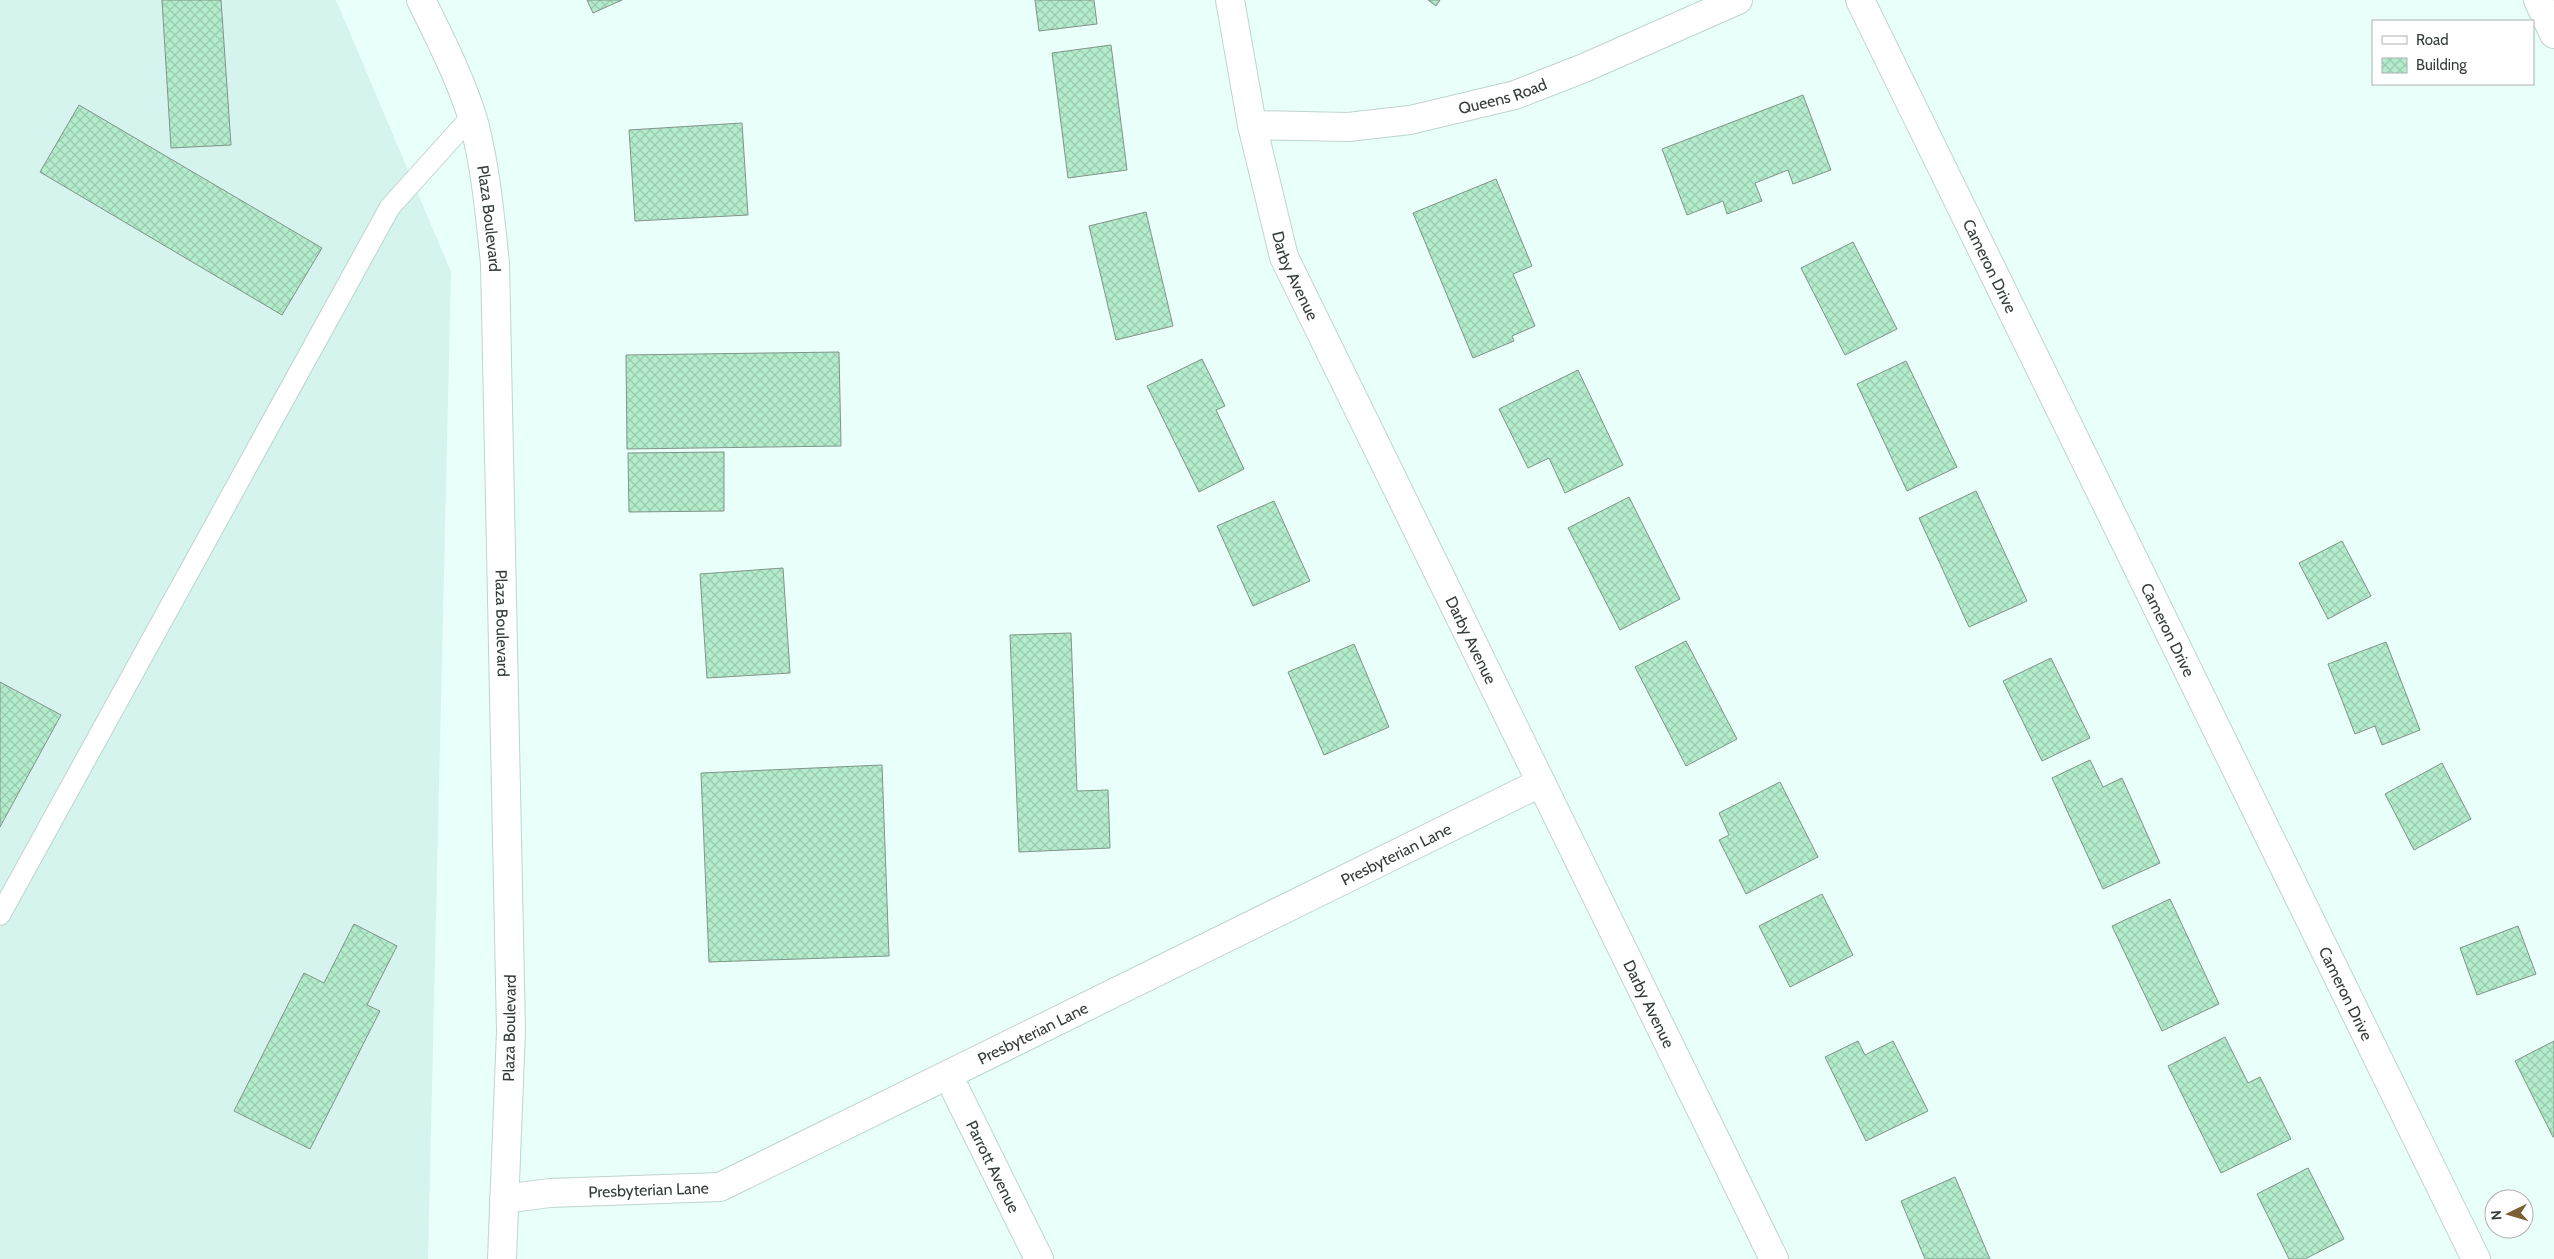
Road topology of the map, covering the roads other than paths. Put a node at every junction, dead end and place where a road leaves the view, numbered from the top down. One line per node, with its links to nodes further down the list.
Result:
1 (421, 0): 7 (street, Plaza Boulevard)
2 (1230, 0): 8 (street, Darby Avenue)
3 (1738, 0): 8 (street, Queens Road)
4 (1860, 0): 16 (street, Cameron Drive)
5 (2538, 0): 6 (street)
6 (2554, 34)
7 (472, 116): 10 (lane); 12 (street, Plaza Boulevard)
8 (1252, 125): 9 (street, Darby Avenue)
9 (1540, 783): 11 (street, Presbyterian Lane); 15 (street, Darby Avenue)
10 (0, 915)
11 (948, 1075): 12 (street, Presbyterian Lane); 14 (street, Parrott Avenue)
12 (504, 1199): 13 (street, Plaza Boulevard)
13 (502, 1259)
14 (1039, 1259)
15 (1774, 1259)
16 (2476, 1259)

